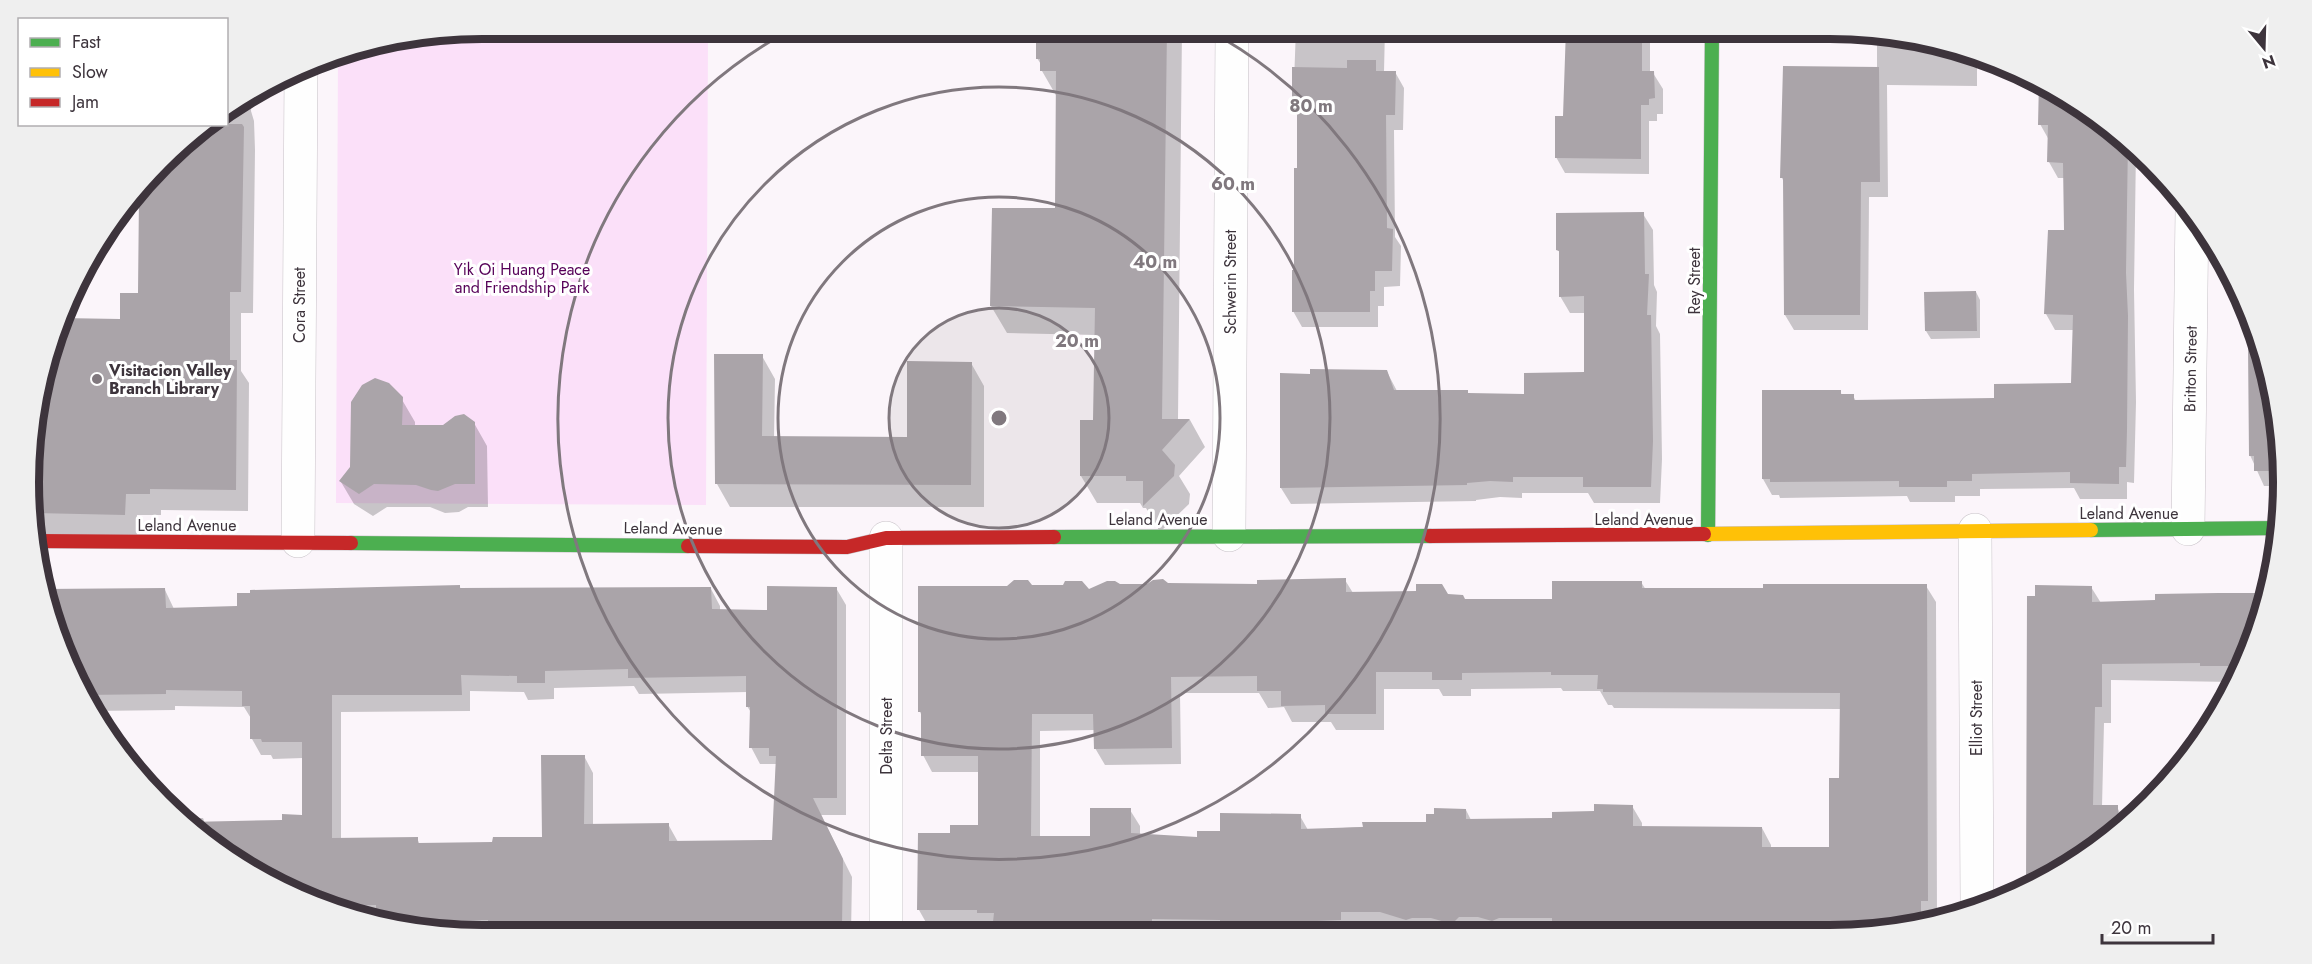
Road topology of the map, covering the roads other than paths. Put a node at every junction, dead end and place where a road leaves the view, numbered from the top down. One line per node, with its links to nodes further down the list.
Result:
1 (1232, 39): 8 (street, Schwerin Street)
2 (1712, 39): 9 (street, Rey Street)
3 (301, 78): 12 (street, Cora Street)
4 (2192, 227): 6 (street, Britton Street)
5 (2270, 528): 6 (street, Leland Avenue)
6 (2188, 529): 7 (street, Leland Avenue)
7 (1975, 530): 9 (street, Leland Avenue); 13 (street, Elliot Street)
8 (1229, 535): 9 (street, Leland Avenue); 10 (street, Leland Avenue)
9 (1708, 535)
10 (886, 538): 12 (street, Leland Avenue); 14 (street, Delta Street)
11 (43, 541): 12 (street, Leland Avenue)
12 (298, 542)
13 (1977, 899)
14 (886, 925)

